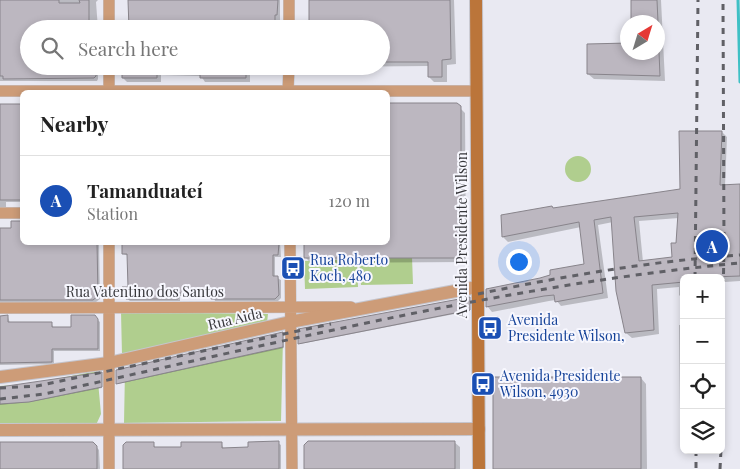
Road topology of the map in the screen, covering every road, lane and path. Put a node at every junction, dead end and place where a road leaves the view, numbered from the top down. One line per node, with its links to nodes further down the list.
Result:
1 (110, 0): 4 (street)
2 (289, 0): 5 (street)
3 (476, 0): 13 (main road, Avenida Presidente Wilson)
4 (109, 20)
5 (289, 20)
6 (109, 75): 8 (street)
7 (288, 75): 9 (street)
8 (109, 90)
9 (288, 90)
10 (0, 91): 11 (street)
11 (20, 91)
12 (390, 91): 13 (street)
13 (476, 91): 18 (main road, Avenida Presidente Wilson)
14 (0, 213): 15 (street)
15 (20, 213)
16 (108, 245): 19 (street)
17 (290, 245): 21 (street)
18 (477, 287): 20 (street, Rua Aida); 27 (main road, Avenida Presidente Wilson)
19 (109, 306): 21 (street, Rua Vatentino dos Santos); 22 (street, Rua Vatentino dos Santos); 24 (street)
20 (372, 306): 21 (street, Rua Vatentino dos Santos); 23 (street, Rua Aida)
21 (290, 307): 23 (street)
22 (0, 308)
23 (290, 322): 24 (street, Rua Aida); 26 (street)
24 (109, 363): 25 (street, Rua Aida); 29 (street)
25 (0, 377)
26 (292, 428): 27 (street); 29 (street); 31 (street)
27 (479, 429): 32 (main road, Avenida Presidente Wilson)
28 (0, 430): 29 (street)
29 (109, 430): 30 (street)
30 (109, 469)
31 (292, 469)
32 (479, 469)

